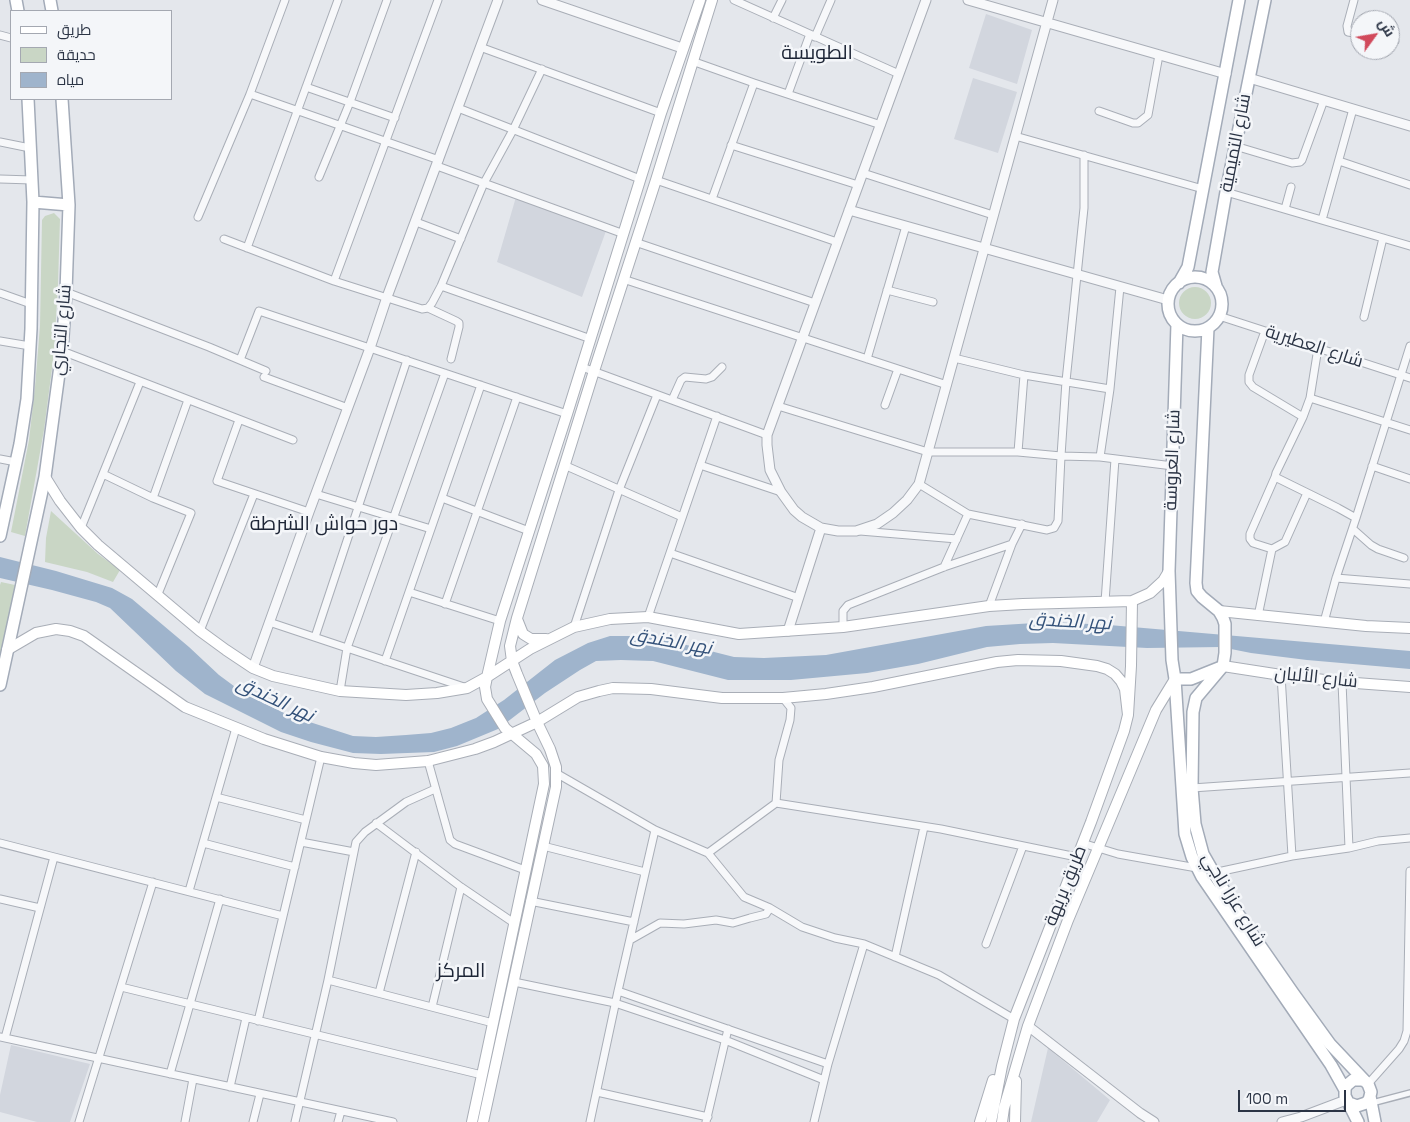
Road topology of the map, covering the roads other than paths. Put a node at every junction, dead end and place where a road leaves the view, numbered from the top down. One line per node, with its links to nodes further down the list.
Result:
1 (285, 0): 32 (street)
2 (338, 0): 31 (street)
3 (387, 0): 37 (street)
4 (438, 0): 44 (street)
5 (498, 0): 22 (street)
6 (542, 0): 23 (street)
7 (700, 0): 23 (main road)
8 (712, 0): 25 (main road)
9 (734, 0): 18 (street)
10 (782, 0): 18 (street)
11 (831, 0): 21 (street)
12 (926, 0): 27 (street)
13 (968, 0): 19 (street)
14 (1052, 0): 19 (street)
15 (1239, 0): 28 (main road, شارع التميمية)
16 (1265, 0): 29 (main road, شارع التميمية)
17 (1350, 15): 20 (street)
18 (773, 18): 21 (street)
19 (1046, 22): 24 (street); 49 (street)
20 (1350, 32)
21 (812, 35): 27 (street); 33 (street)
22 (480, 48): 26 (street); 38 (street)
23 (682, 48): 39 (main road)
24 (1159, 55): 28 (street); 43 (street)
25 (692, 60): 30 (street); 40 (main road)
26 (542, 69): 39 (street); 48 (street)
27 (899, 74): 46 (street)
28 (1226, 74): 68 (main road, شارع التميمية)
29 (1249, 78): 36 (street); 53 (main road, شارع التميمية)
30 (754, 83): 33 (street); 52 (street)
31 (306, 87): 37 (street); 42 (street)
32 (250, 94): 42 (street); 76 (street)
33 (788, 94): 46 (street)
34 (28, 100): 54 (main road, شارع التجاري)
35 (62, 100): 72 (main road, شارع التجاري)
36 (1324, 100): 41 (street); 53 (street)
37 (350, 102): 44 (street); 45 (street)
38 (458, 108): 48 (street); 57 (street)
39 (663, 108): 40 (main road); 61 (main road)
40 (678, 109): 63 (main road)
41 (1353, 109): 47 (street); 56 (street)
42 (298, 110): 45 (street); 87 (street)
43 (1099, 111)
44 (395, 118): 51 (street)
45 (341, 125): 51 (street); 59 (street)
46 (880, 125): 58 (street)
47 (1410, 126)
48 (513, 130): 61 (street); 64 (street)
49 (1015, 136): 55 (street); 75 (street)
50 (0, 142): 54 (street)
51 (386, 142): 57 (street); 91 (street)
52 (732, 145): 65 (street); 70 (street)
53 (1236, 146): 69 (main road, شارع التميمية)
54 (30, 148): 62 (main road, شارع التجاري)
55 (1084, 155): 68 (street); 89 (street)
56 (1339, 161): 66 (street); 77 (street)
57 (438, 163): 64 (street); 78 (street)
58 (863, 173): 65 (street); 75 (street)
59 (319, 177)
60 (0, 179): 62 (street)
61 (640, 179): 80 (main road)
62 (32, 180): 71 (main road, شارع التجاري)
63 (656, 180): 70 (street); 84 (main road)
64 (484, 184): 80 (street); 82 (street)
65 (858, 185): 74 (street)
66 (1410, 185)
67 (1291, 187): 73 (street)
68 (1203, 189): 92 (main road, شارع التميمية)
69 (1226, 192): 73 (street); 95 (main road, شارع التميمية)
70 (712, 199): 85 (street)
71 (33, 202): 72 (main road); 103 (main road, شارع التجاري)
72 (69, 205): 97 (main road, شارع التجاري)
73 (1285, 209): 77 (street)
74 (849, 210): 79 (street); 85 (street)
75 (993, 216): 88 (street)
76 (198, 217)
77 (1322, 220): 81 (street)
78 (416, 222): 82 (street); 99 (street)
79 (906, 226): 88 (street); 96 (street)
80 (624, 234): 111 (main road)
81 (1383, 238): 86 (street); 106 (street)
82 (461, 239): 93 (street)
83 (224, 240): 87 (street)
84 (635, 242): 90 (main road); 102 (street)
85 (837, 242): 102 (street)
86 (1410, 246)
87 (247, 248): 91 (street)
88 (984, 248): 89 (street); 118 (street)
89 (1076, 274): 94 (street); 132 (street)
90 (623, 279): 110 (street); 126 (main road)
91 (334, 281): 99 (street)
92 (1178, 283): 95 (main road); 100 (main road)
93 (441, 286): 104 (street); 111 (street)
94 (1120, 286): 100 (street); 135 (street)
95 (1216, 286): 105 (main road)
96 (888, 290): 101 (street); 120 (street)
97 (66, 292): 117 (main road, شارع التجاري); 121 (street)
98 (0, 293): 103 (street)
99 (387, 297): 104 (street); 115 (street)
100 (1168, 300): 107 (main road)
101 (933, 302)
102 (815, 303): 110 (street)
103 (31, 304): 113 (main road, شارع التجاري)
104 (428, 308): 119 (street)
105 (1219, 316): 108 (main road); 109 (street, شارع العطيرية)
106 (1364, 317)
107 (1177, 324): 108 (main road); 161 (main road, شارع العروسة)
108 (1208, 328): 206 (main road, شارع العروسة)
109 (1265, 331): 116 (street, شارع العطيرية); 146 (street)
110 (802, 338): 120 (street); 142 (street)
111 (591, 339): 123 (main road)
112 (0, 341): 113 (street)
113 (30, 346): 158 (main road, شارع التجاري)
114 (1410, 346): 129 (street)
115 (370, 348): 121 (street); 122 (street); 143 (street)
116 (1318, 348): 129 (street, شارع العطيرية); 138 (street)
117 (62, 351): 131 (street); 164 (main road, شارع التجاري)
118 (954, 358): 128 (street); 134 (street)
119 (451, 359)
120 (867, 359): 125 (street)
121 (240, 360): 143 (street)
122 (407, 360): 127 (street); 175 (street)
123 (582, 367): 126 (street); 144 (main road)
124 (722, 367): 140 (street)
125 (898, 369): 134 (street); 141 (street)
126 (594, 370): 136 (street); 159 (main road)
127 (445, 373): 133 (street); 179 (street)
128 (1024, 375): 132 (street); 153 (street)
129 (1401, 375): 130 (street, شارع العطيرية); 148 (street)
130 (1410, 378)
131 (140, 382): 139 (street); 163 (street)
132 (1066, 382): 135 (street); 154 (street)
133 (481, 385): 137 (street); 174 (street)
134 (947, 385): 152 (street)
135 (1110, 389): 155 (street)
136 (657, 395): 140 (street); 168 (street)
137 (517, 397): 144 (street); 177 (street)
138 (1310, 398): 146 (street); 148 (street)
139 (188, 400): 147 (street); 173 (street)
140 (672, 400): 145 (street)
141 (885, 405)
142 (778, 406): 150 (street); 152 (street)
143 (348, 408): 172 (street)
144 (567, 414): 188 (main road)
145 (717, 416): 150 (street); 160 (street)
146 (1303, 417): 165 (street)
147 (239, 420): 151 (street); 171 (street)
148 (1386, 422): 149 (street); 162 (street)
149 (1410, 430)
150 (767, 435): 169 (street)
151 (292, 440)
152 (928, 452): 153 (street); 167 (street)
153 (1018, 452): 154 (street)
154 (1061, 456): 155 (street); 182 (street)
155 (1100, 458): 157 (street)
156 (0, 459): 158 (street)
157 (1115, 460): 161 (street); 202 (street)
158 (16, 462): 189 (main road, شارع التجاري)
159 (564, 465): 168 (street); 209 (main road)
160 (700, 465): 169 (street); 180 (street)
161 (1173, 466): 196 (main road, شارع العروسة)
162 (1372, 466): 166 (street); 181 (street)
163 (103, 474): 173 (street); 183 (street)
164 (45, 477): 183 (main road); 221 (main road, شارع التجاري)
165 (1275, 477): 170 (street); 192 (street)
166 (1410, 479)
167 (919, 484): 178 (street); 187 (street)
168 (620, 490): 180 (street); 214 (street)
169 (781, 492): 185 (street)
170 (1307, 493): 181 (street); 192 (street)
171 (254, 494): 176 (street); 216 (street)
172 (316, 494): 175 (street); 176 (street)
173 (153, 498): 200 (street)
174 (442, 498): 177 (street); 184 (street)
175 (358, 506): 179 (street); 218 (street)
176 (309, 512): 211 (street)
177 (477, 512): 188 (street); 204 (street)
178 (968, 514): 182 (street); 190 (street)
179 (394, 517): 184 (street); 220 (street)
180 (682, 517): 193 (street)
181 (1356, 518): 186 (street)
182 (1022, 524): 191 (street)
183 (81, 528): 200 (main road)
184 (431, 528): 199 (street)
185 (821, 528): 187 (street); 201 (street)
186 (1353, 529): 194 (street); 197 (street)
187 (856, 530): 190 (street)
188 (529, 531): 210 (main road)
189 (0, 535)
190 (957, 539): 195 (street)
191 (1012, 544): 195 (street); 205 (street)
192 (1272, 550): 207 (street)
193 (670, 553): 201 (street); 208 (street)
194 (1404, 558)
195 (944, 567): 213 (street)
196 (1169, 571): 203 (main road); 222 (main road, شارع العروسة)
197 (1336, 578): 198 (street); 212 (street)
198 (1410, 584)
199 (409, 592): 204 (street); 223 (street)
200 (158, 594): 216 (main road)
201 (799, 598): 217 (street)
202 (1105, 602): 203 (main road); 205 (main road)
203 (1132, 602): 236 (main road, طريق بريهة)
204 (445, 604): 210 (street)
205 (989, 606): 213 (main road)
206 (1219, 611): 207 (main road); 225 (main road)
207 (1258, 616): 212 (main road)
208 (648, 617): 214 (main road); 217 (main road)
209 (517, 618): 219 (main road); 224 (main road)
210 (500, 621): 228 (main road)
211 (269, 622): 218 (street); 226 (street)
212 (1324, 622): 215 (main road)
213 (843, 626): 217 (main road)
214 (574, 627): 219 (main road)
215 (1410, 628)
216 (200, 631): 226 (main road)
217 (788, 631)
218 (315, 637): 220 (street)
219 (552, 639): 224 (main road)
220 (347, 648): 223 (street); 234 (street)
221 (7, 650): 231 (main road); 238 (main road)
222 (1172, 660): 229 (main road, شارع عزرا ناجي)
223 (385, 661): 233 (street)
224 (512, 661): 228 (main road); 237 (main road)
225 (1223, 666): 227 (main road, شارع الألبان); 229 (main road); 246 (main road, شارع عزرا ناجي)
226 (253, 668): 234 (main road)
227 (1280, 676): 230 (main road, شارع الألبان); 245 (street)
228 (487, 677): 233 (main road); 239 (main road)
229 (1175, 679): 262 (main road, طريق بريهة); 272 (main road, شارع عزرا ناجي)
230 (1342, 682): 232 (main road, شارع الألبان); 244 (street)
231 (0, 685)
232 (1410, 687)
233 (467, 688): 234 (main road)
234 (340, 690)
235 (783, 698): 236 (main road); 237 (main road); 249 (street)
236 (1128, 715): 258 (main road, طريق بريهة)
237 (537, 722): 239 (main road); 242 (main road)
238 (236, 728): 240 (main road); 248 (street)
239 (508, 731): 241 (main road); 270 (main road)
240 (321, 757): 241 (main road); 250 (street)
241 (428, 761): 247 (street)
242 (556, 773): 253 (street); 259 (main road)
243 (1410, 773): 244 (street)
244 (1346, 777): 245 (street); 261 (street)
245 (1288, 781): 246 (street); 266 (street)
246 (1192, 788): 275 (main road, شارع عزرا ناجي)
247 (435, 789): 251 (street); 270 (street)
248 (216, 796): 250 (street); 257 (street)
249 (776, 803): 252 (street); 265 (street)
250 (306, 820): 255 (street)
251 (376, 823): 263 (street); 264 (street)
252 (924, 826): 260 (street); 290 (street)
253 (655, 830): 265 (street); 274 (street)
254 (1410, 838): 261 (street)
255 (301, 842): 263 (street); 269 (street)
256 (0, 843): 267 (street)
257 (203, 843): 269 (street); 278 (street)
258 (1082, 843): 262 (street); 268 (main road, طريق بريهة)
259 (543, 846): 271 (main road); 274 (street)
260 (1023, 846): 268 (street); 289 (street)
261 (1349, 848): 266 (street)
262 (1098, 849): 272 (street); 304 (main road, طريق بريهة)
263 (354, 852): 291 (street)
264 (416, 852): 277 (street); 296 (street)
265 (708, 853): 283 (street)
266 (1292, 856): 275 (street)
267 (54, 857): 276 (street); 282 (street)
268 (1077, 857): 301 (main road, طريق بريهة)
269 (295, 867): 284 (street)
270 (526, 867): 271 (main road); 286 (main road)
271 (538, 868): 281 (main road)
272 (1196, 868): 322 (main road, شارع عزرا ناجي)
273 (1410, 871): 317 (street)
274 (645, 872): 285 (street)
275 (1213, 873): 317 (main road, شارع عزرا ناجي)
276 (153, 882): 278 (street); 294 (street)
277 (461, 887): 286 (street); 299 (street)
278 (188, 891): 280 (street)
279 (0, 899): 282 (street)
280 (220, 899): 284 (street); 298 (street)
281 (530, 901): 285 (street); 293 (main road)
282 (40, 908): 307 (street)
283 (770, 908): 287 (street); 288 (street)
284 (283, 916): 302 (street)
285 (634, 922): 287 (street)
286 (514, 923): 292 (main road)
287 (630, 940): 295 (street)
288 (864, 944): 290 (street); 310 (street)
289 (986, 944)
290 (896, 957): 301 (street)
291 (328, 980): 296 (street); 306 (street)
292 (502, 980): 293 (main road); 303 (main road)
293 (514, 982): 297 (street); 334 (main road)
294 (121, 987): 298 (street); 309 (street)
295 (618, 991): 297 (street); 305 (street)
296 (379, 993): 299 (street)
297 (615, 1003): 308 (street); 319 (street)
298 (190, 1004): 300 (street); 313 (street)
299 (432, 1006): 303 (street)
300 (246, 1018): 302 (street); 318 (street)
301 (1014, 1019): 311 (main road, طريق بريهة)
302 (258, 1021): 306 (street)
303 (493, 1023): 314 (main road)
304 (1028, 1026): 312 (main road, طريق بريهة); 341 (street)
305 (728, 1029): 308 (street); 310 (street)
306 (315, 1035): 314 (street); 324 (street)
307 (3, 1037): 309 (street)
308 (726, 1040): 316 (street); 326 (street)
309 (99, 1057): 313 (street); 327 (street)
310 (828, 1064): 316 (street)
311 (1002, 1066): 337 (main road); 338 (main road, طريق بريهة)
312 (1015, 1068): 339 (main road, طريق بريهة); 340 (main road)
313 (170, 1074): 315 (street)
314 (482, 1076): 333 (main road)
315 (193, 1079): 318 (street); 328 (street)
316 (824, 1080): 336 (street)
317 (1366, 1083): 322 (main road); 323 (main road)
318 (230, 1087): 321 (street)
319 (597, 1092): 326 (street); 335 (street)
320 (1410, 1093): 323 (street)
321 (260, 1094): 324 (street); 329 (street)
322 (1347, 1097): 323 (main road); 342 (street); 343 (main road, شارع عزرا ناجي)
323 (1371, 1100): 344 (main road)
324 (299, 1102): 325 (street); 330 (street)
325 (340, 1111): 331 (street); 332 (street)
326 (707, 1120)
327 (79, 1122)
328 (185, 1122)
329 (253, 1122)
330 (295, 1122)
331 (338, 1122)
332 (393, 1122)
333 (472, 1122)
334 (483, 1122)
335 (590, 1122)
336 (814, 1122)
337 (980, 1122)
338 (991, 1122)
339 (1002, 1122)
340 (1015, 1122)
341 (1154, 1122)
342 (1282, 1122)
343 (1358, 1122)
344 (1375, 1122)

